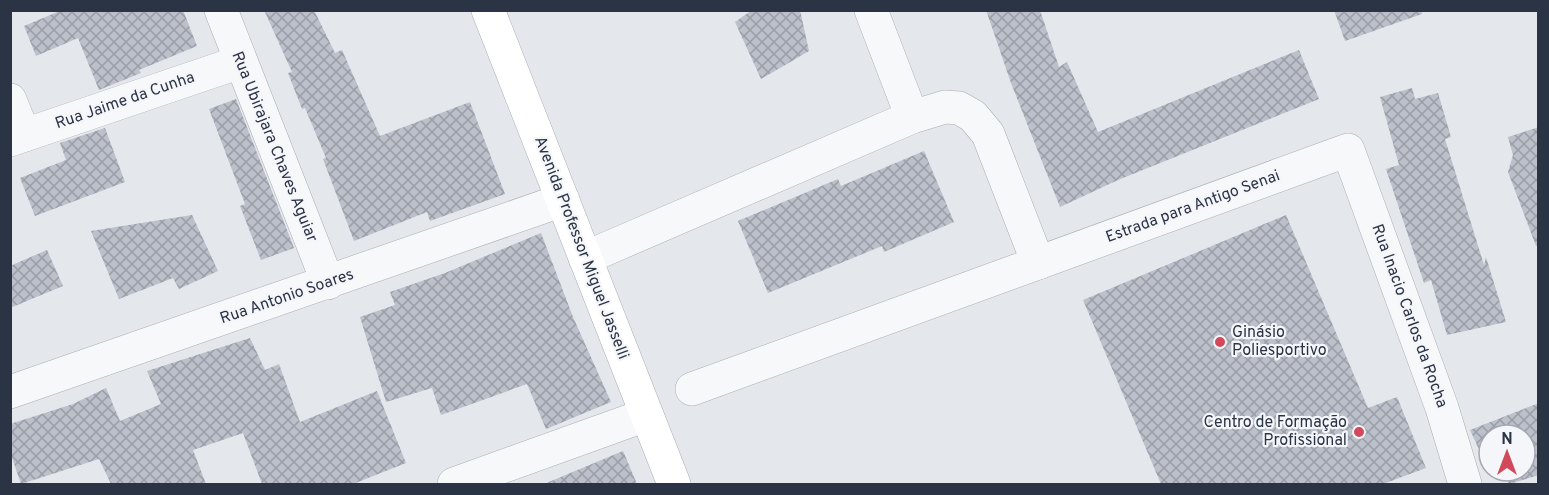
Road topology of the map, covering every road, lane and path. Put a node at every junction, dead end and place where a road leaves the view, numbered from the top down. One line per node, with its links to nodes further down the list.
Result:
1 (221, 10): 4 (street, Rua Ubirajara Chaves Aguiar)
2 (488, 10): 9 (street, Avenida Professor Miguel Jasselli)
3 (871, 10): 6 (street)
4 (240, 62): 7 (street, Rua Jaime da Cunha); 12 (street, Rua Ubirajara Chaves Aguiar)
5 (10, 100): 7 (street)
6 (912, 117): 10 (street); 11 (street)
7 (17, 137)
8 (1348, 150): 11 (street, Estrada para Antigo Senai); 18 (street, Rua Inacio Carlos da Rocha)
9 (563, 200): 10 (street, Avenida Professor Miguel Jasselli); 12 (street, Rua Antonio Soares)
10 (585, 258): 15 (street, Avenida Professor Miguel Jasselli)
11 (1038, 263): 13 (street, Estrada para Antigo Senai)
12 (328, 283): 14 (street, Rua Antonio Soares)
13 (692, 389)
14 (10, 392)
15 (646, 415): 16 (street); 17 (street, Avenida Professor Miguel Jasselli)
16 (454, 484)
17 (674, 484)
18 (1465, 484)

